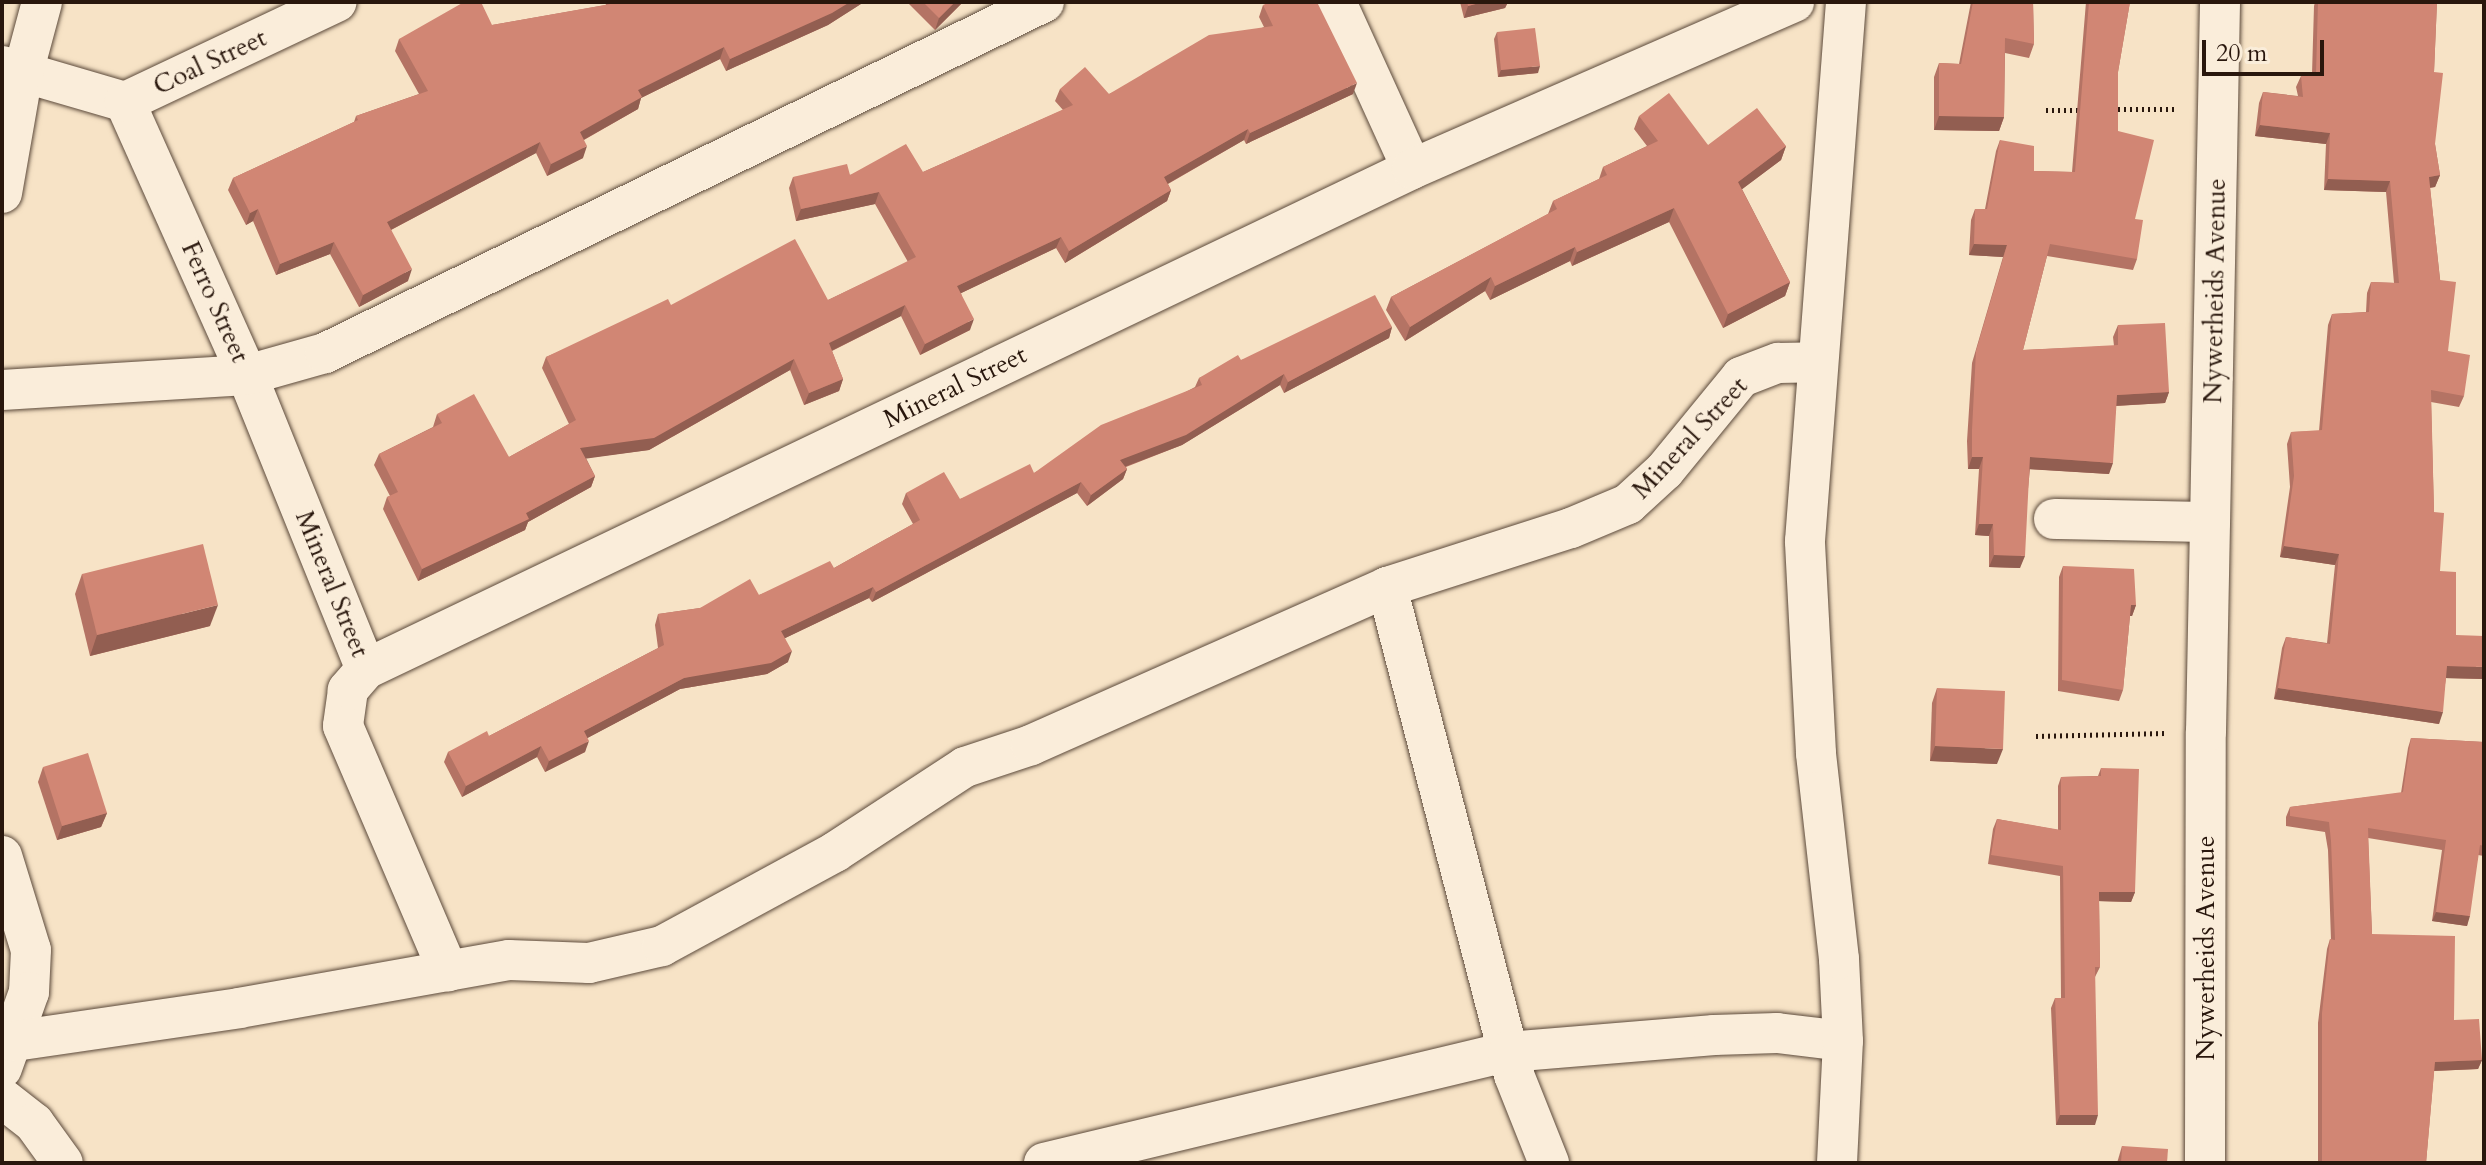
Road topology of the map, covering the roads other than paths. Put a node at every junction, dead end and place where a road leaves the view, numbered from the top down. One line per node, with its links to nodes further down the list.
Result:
1 (42, 2): 8 (street)
2 (337, 2): 9 (street, Coal Street)
3 (1044, 2): 13 (street)
4 (1336, 2): 10 (street)
5 (1794, 2): 10 (street, Mineral Street)
6 (1846, 2): 12 (street)
7 (2220, 2): 16 (street, Nywerheids Avenue)
8 (13, 70): 9 (street); 11 (street)
9 (125, 102): 13 (street, Ferro Street)
10 (1412, 169): 18 (street, Mineral Street)
11 (2, 193)
12 (1817, 362): 17 (street, Mineral Street); 21 (street)
13 (247, 375): 14 (street, Ferro Street); 18 (street, Mineral Street)
14 (2, 390)
15 (2054, 519): 16 (street)
16 (2210, 522): 29 (street, Nywerheids Avenue)
17 (1387, 587): 20 (street, Mineral Street); 22 (street)
18 (366, 669): 20 (street)
19 (2, 856): 23 (street)
20 (448, 971): 23 (street, Mineral Street)
21 (1843, 1041): 22 (street); 28 (street)
22 (1508, 1052): 26 (street); 27 (street)
23 (8, 1054)
24 (2, 1098): 25 (street)
25 (63, 1163)
26 (1044, 1163)
27 (1549, 1163)
28 (1837, 1163)
29 (2205, 1163)

